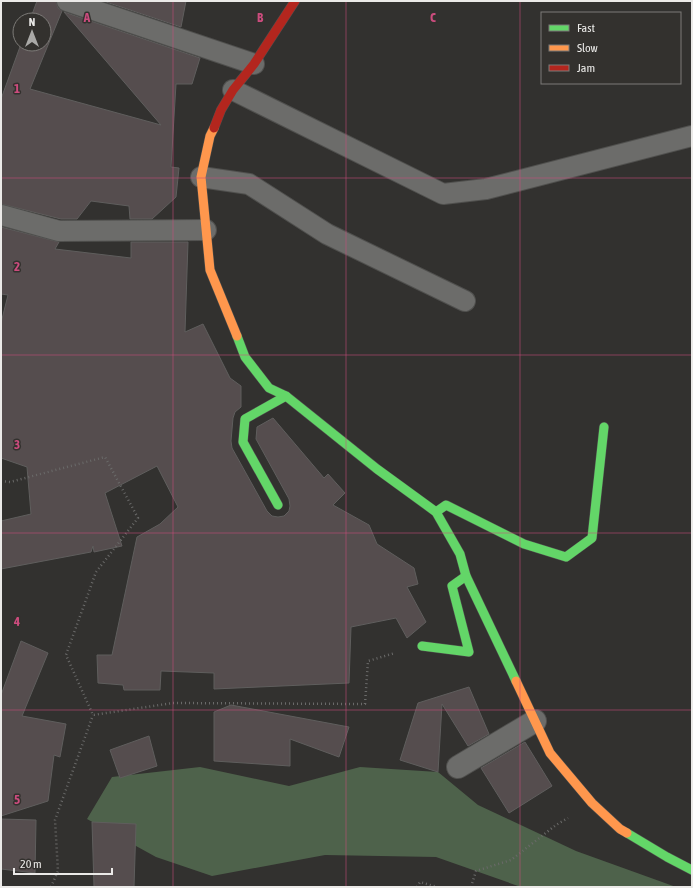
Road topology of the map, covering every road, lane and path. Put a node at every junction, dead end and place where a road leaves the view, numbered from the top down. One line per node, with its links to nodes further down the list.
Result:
1 (67, 1): 3 (lane)
2 (295, 1): 3 (street)
3 (254, 64): 4 (street)
4 (233, 90): 5 (lane); 6 (street)
5 (692, 136)
6 (201, 177): 8 (street); 9 (lane)
7 (1, 215): 8 (lane)
8 (206, 230): 10 (street)
9 (465, 301)
10 (286, 396): 13 (street); 14 (street)
11 (604, 427): 14 (street)
12 (1, 481): 17 (path)
13 (278, 505)
14 (436, 512): 15 (street)
15 (466, 576): 16 (street); 18 (street)
16 (422, 646): 17 (path)
17 (93, 715): 22 (path)
18 (535, 721): 19 (street); 20 (street)
19 (458, 767)
20 (592, 803): 21 (street); 25 (path)
21 (692, 870)
22 (51, 887)
23 (417, 887): 24 (path)
24 (437, 887)
25 (471, 887)

